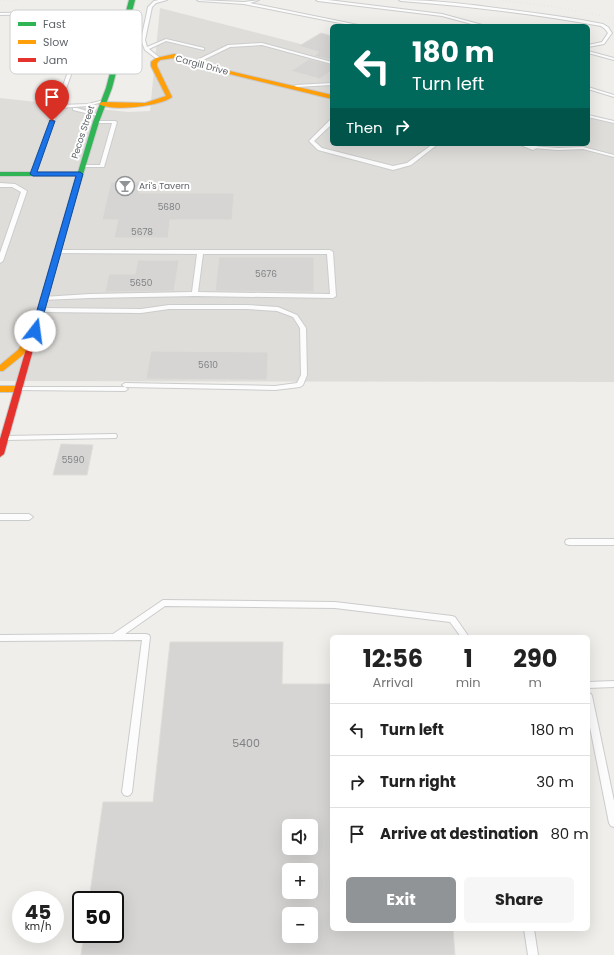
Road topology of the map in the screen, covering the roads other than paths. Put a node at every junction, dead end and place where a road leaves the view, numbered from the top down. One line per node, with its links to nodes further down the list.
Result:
1 (132, 0): 8 (main road, Pecos Street)
2 (165, 0): 16 (lane)
3 (199, 0): 7 (lane)
4 (257, 0): 7 (lane)
5 (318, 0): 12 (lane)
6 (401, 0): 13 (lane)
7 (244, 3): 11 (lane)
8 (129, 10)
9 (0, 14): 10 (lane)
10 (10, 14)
11 (352, 24)
12 (476, 24)
13 (602, 25): 14 (lane); 15 (lane)
14 (614, 28)
15 (590, 46)
16 (146, 49): 17 (lane); 19 (lane)
17 (202, 49)
18 (590, 53): 20 (lane)
19 (158, 59): 22 (main road, Cargill Drive); 30 (main road)
20 (614, 59)
21 (330, 61): 22 (lane)
22 (195, 62): 26 (main road, Cargill Drive)
23 (69, 74): 31 (lane)
24 (112, 74): 30 (main road, Pecos Street)
25 (330, 84): 26 (lane)
26 (288, 86): 28 (main road, Cargill Drive)
27 (590, 89): 29 (lane)
28 (330, 96)
29 (614, 96)
30 (103, 103): 32 (lane); 34 (main road, Pecos Street)
31 (57, 108): 32 (lane); 42 (lane)
32 (70, 108): 34 (lane)
33 (590, 116): 35 (lane)
34 (97, 119): 40 (main road, Pecos Street); 40 (lane)
35 (614, 122)
36 (330, 123): 37 (lane)
37 (433, 146)
38 (533, 146): 39 (lane)
39 (614, 156)
40 (81, 170): 42 (main road); 44 (main road, Pecos Street)
41 (0, 174): 42 (main road)
42 (33, 174)
43 (0, 185): 46 (lane)
44 (57, 252): 45 (lane); 48 (main road, Pecos Street)
45 (200, 252): 47 (lane); 47 (lane)
46 (0, 261)
47 (195, 294): 48 (lane)
48 (44, 299): 49 (main road, Pecos Street)
49 (40, 310): 50 (main road, Pecos Street); 53 (lane)
50 (35, 331): 51 (main road); 53 (main road, Pecos Street)
51 (0, 369)
52 (0, 389): 53 (main road)
53 (17, 389): 55 (main road, Pecos Street)
54 (114, 436): 55 (lane)
55 (4, 438): 56 (main road, Pecos Street)
56 (0, 454)
57 (29, 517): 58 (lane)
58 (0, 518)
59 (569, 542): 60 (lane)
60 (614, 542)
61 (464, 635): 62 (lane)
62 (115, 637): 63 (lane); 67 (lane)
63 (0, 638)
64 (614, 684): 65 (lane)
65 (590, 685)
66 (590, 706): 68 (lane)
67 (127, 792)
68 (614, 823)
69 (529, 931): 70 (lane)
70 (533, 955)

